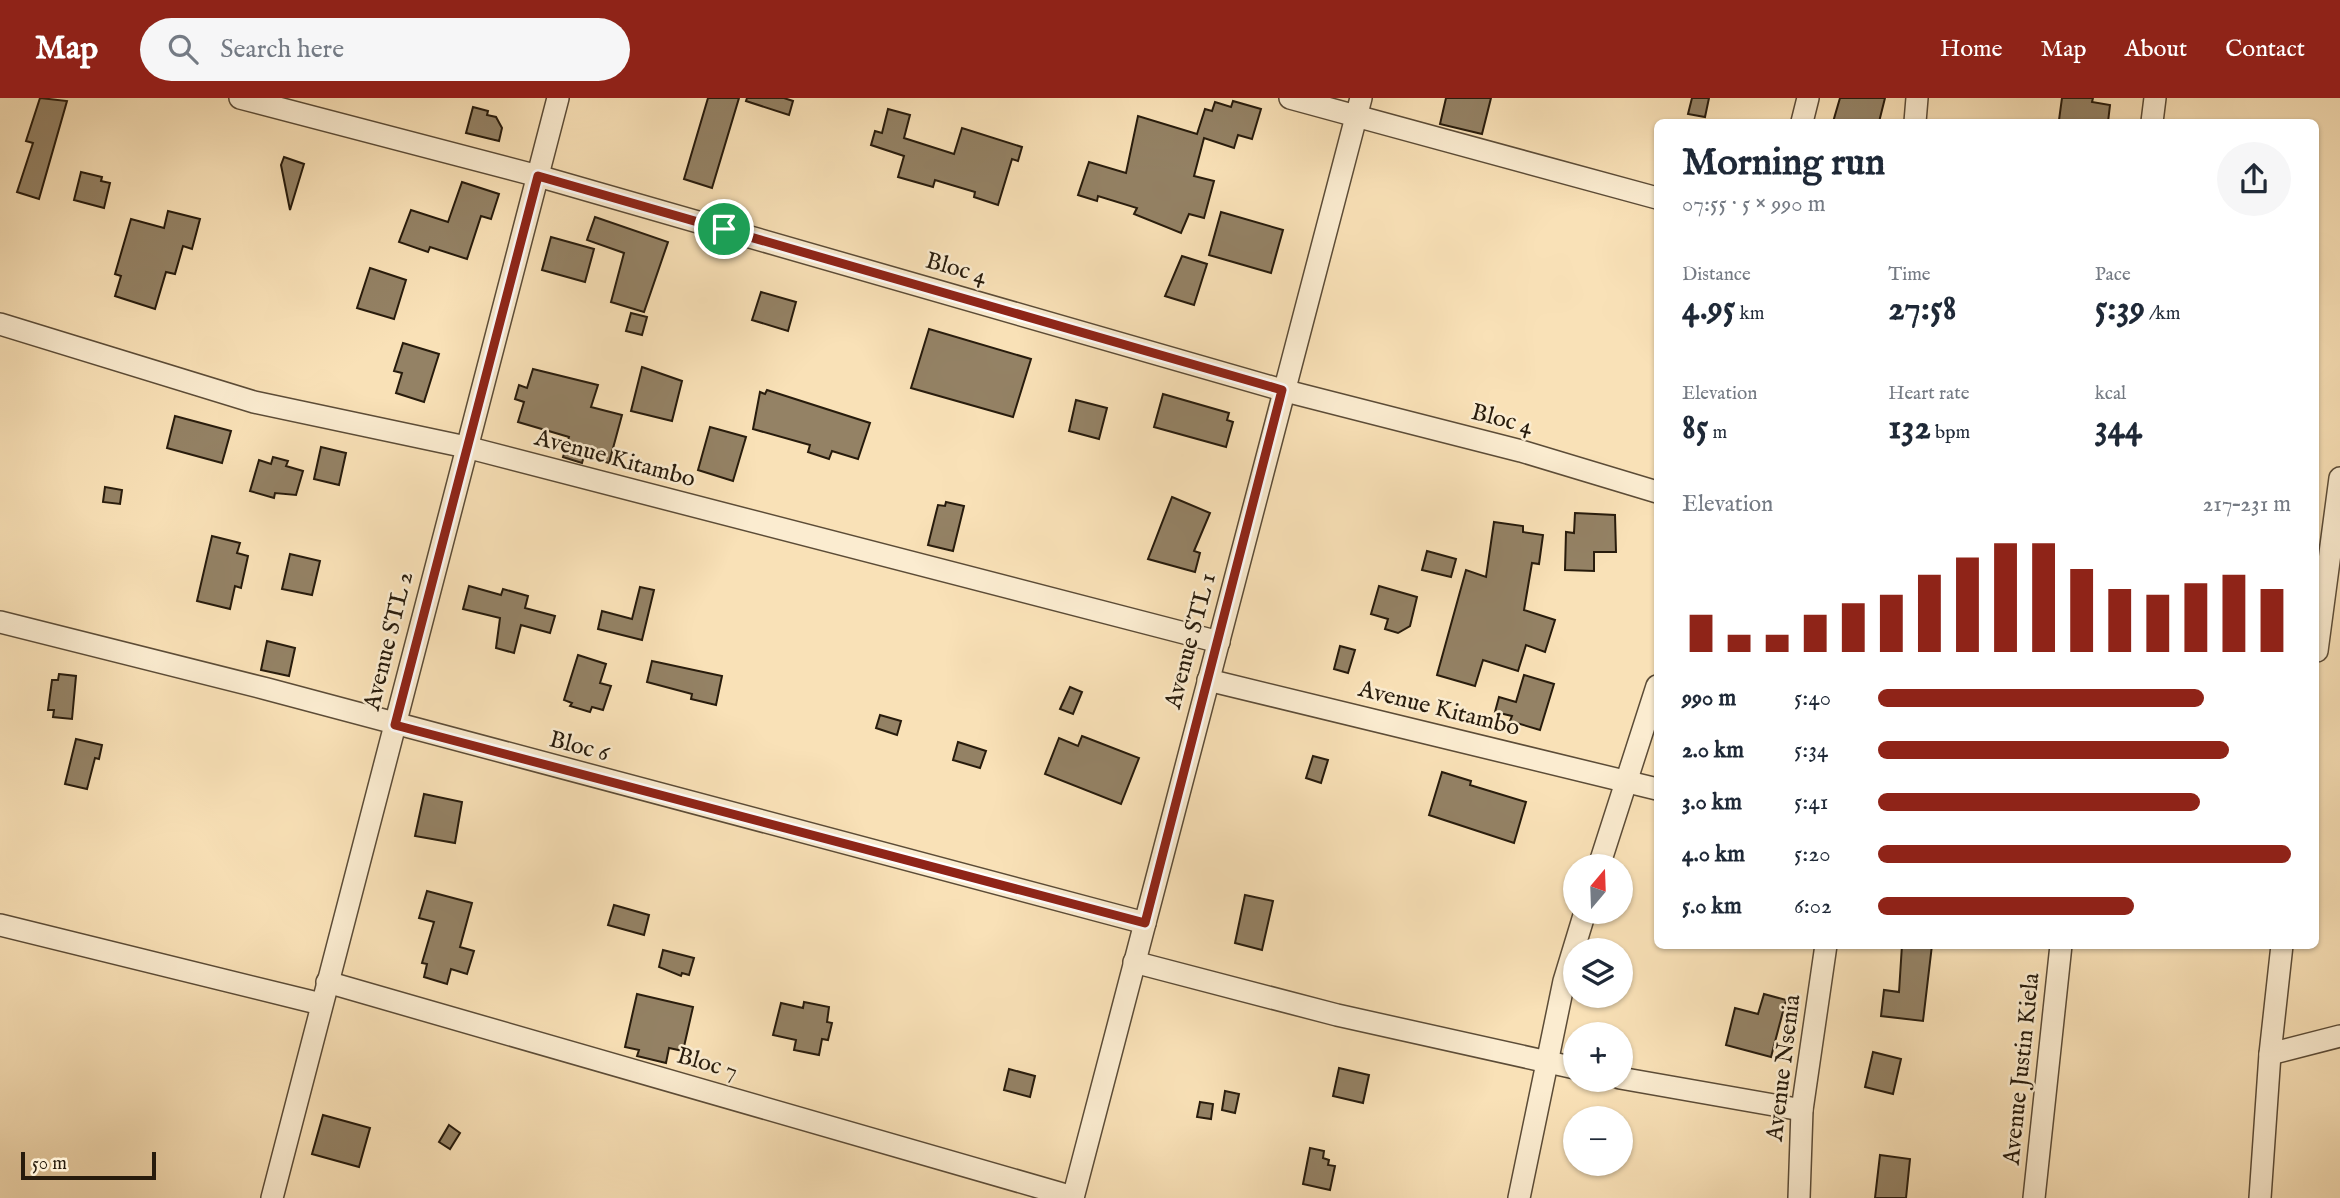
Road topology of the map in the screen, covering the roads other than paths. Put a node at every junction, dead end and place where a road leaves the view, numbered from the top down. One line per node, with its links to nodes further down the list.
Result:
1 (240, 98): 11 (street, Bloc 4)
2 (558, 98): 11 (street, Avenue STL 2)
3 (1290, 98): 7 (street)
4 (1808, 98): 8 (street)
5 (1917, 98): 9 (street)
6 (2155, 98): 10 (street)
7 (1359, 107): 12 (street); 14 (street, Avenue STL 1)
8 (1803, 119)
9 (1915, 119)
10 (2152, 119)
11 (538, 176): 14 (street, Bloc 4); 15 (street, Avenue STL 2)
12 (1654, 197)
13 (0, 324): 15 (street, Avenue Kitambo)
14 (1282, 390): 17 (street, Bloc 4); 20 (street, Avenue STL 1)
15 (466, 447): 20 (street, Avenue Kitambo); 23 (street, Avenue STL 2)
16 (2340, 478): 19 (street)
17 (1654, 491)
18 (0, 622): 23 (street, Bloc 6)
19 (2319, 632)
20 (1219, 642): 21 (street, Avenue STL 1)
21 (1208, 680): 24 (street, Avenue Kitambo); 27 (street, Avenue STL 1)
22 (1654, 695): 24 (street)
23 (395, 725): 27 (street, Bloc 6); 34 (street, Avenue STL 2)
24 (1626, 781): 25 (street, Avenue Kitambo); 26 (street)
25 (1654, 788)
26 (1603, 854)
27 (1145, 923): 33 (street, Avenue STL 1)
28 (1581, 924): 38 (street)
29 (0, 925): 35 (street)
30 (1825, 949): 41 (street, Avenue Nsenia)
31 (2061, 949): 46 (street, Avenue Justin Kiela)
32 (2282, 949): 37 (street)
33 (1134, 962): 38 (street); 43 (street, Avenue STL 1)
34 (327, 982): 35 (street, Avenue STL 2); 43 (street, Bloc 7)
35 (321, 1004): 42 (street, Avenue STL 2)
36 (2340, 1036): 37 (street)
37 (2270, 1054): 47 (street)
38 (1545, 1062): 39 (street); 44 (street)
39 (1563, 1066)
40 (1633, 1080): 41 (street)
41 (1802, 1110): 45 (street, Avenue Nsenia)
42 (272, 1198)
43 (1073, 1198)
44 (1519, 1198)
45 (1799, 1198)
46 (2034, 1198)
47 (2260, 1198)

